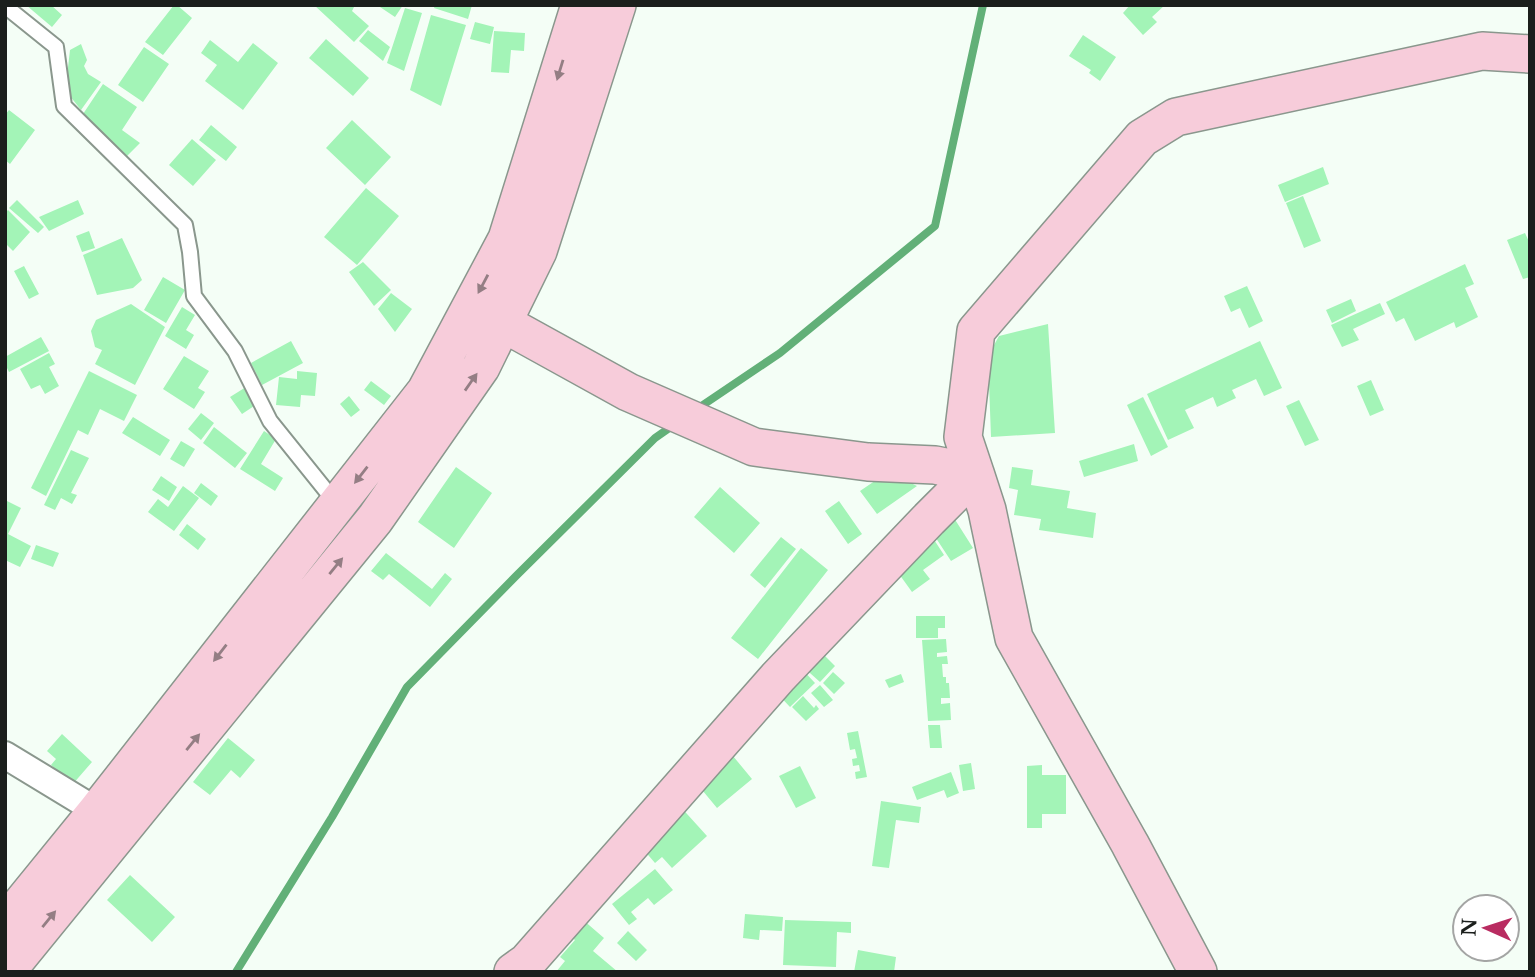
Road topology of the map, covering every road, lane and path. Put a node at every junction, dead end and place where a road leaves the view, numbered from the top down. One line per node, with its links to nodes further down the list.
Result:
1 (580, 5): 7 (street, one-way to 7)
2 (617, 5): 5 (street)
3 (5, 6): 7 (lane)
4 (1530, 54): 6 (street)
5 (503, 323): 6 (street); 11 (street, one-way to 5)
6 (975, 473): 12 (street); 13 (street)
7 (337, 504): 9 (street, one-way to 9)
8 (5, 755): 9 (street)
9 (97, 811): 10 (street)
10 (5, 924)
11 (6, 972)
12 (513, 972)
13 (1198, 972)

